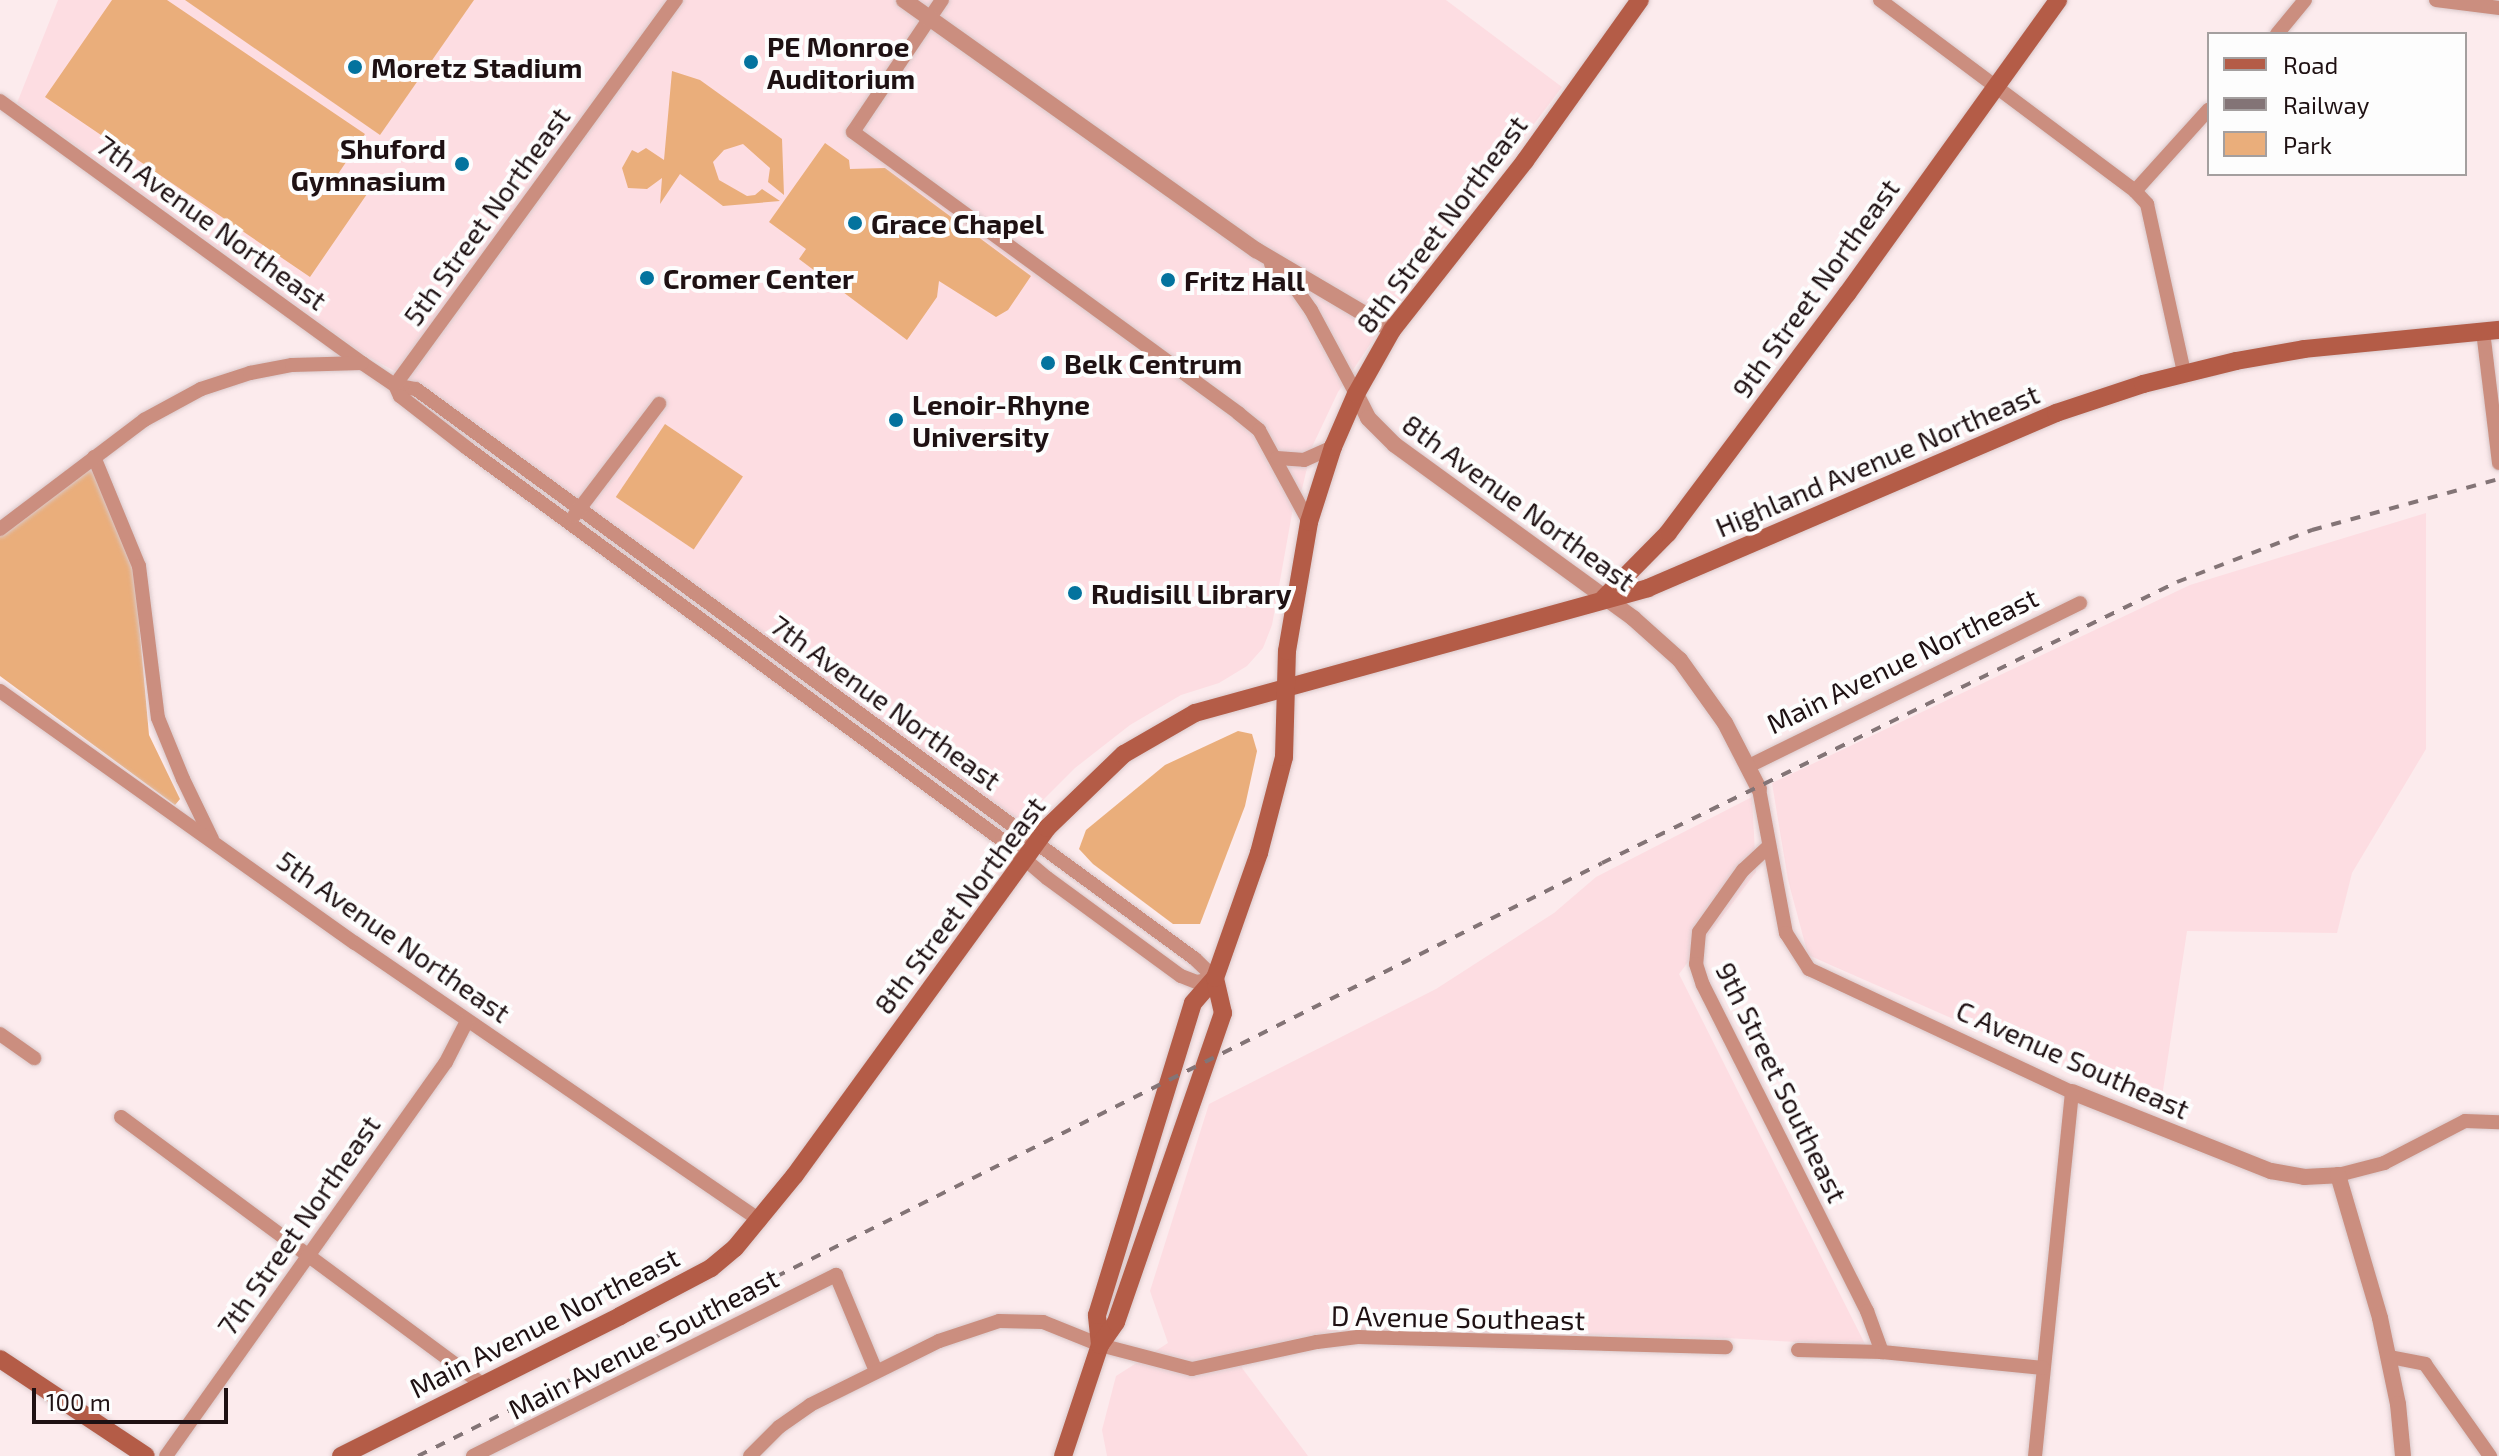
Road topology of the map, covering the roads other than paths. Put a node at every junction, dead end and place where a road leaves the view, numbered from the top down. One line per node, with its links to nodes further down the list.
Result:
1 (676, 0): 21 (street, 5th Street Northeast)
2 (904, 0): 10 (street)
3 (942, 0): 10 (street)
4 (1640, 0): 17 (main road, 8th Street Northeast)
5 (1880, 0): 12 (street)
6 (2058, 0): 12 (main road, 9th Street Northeast)
7 (2305, 0): 11 (street)
8 (2436, 0): 9 (street)
9 (2499, 8)
10 (930, 19): 16 (street); 26 (street)
11 (2279, 32)
12 (1997, 87): 15 (street); 32 (main road, 9th Street Northeast)
13 (0, 101): 19 (street, 7th Avenue Northeast)
14 (2207, 111): 15 (street)
15 (2135, 191): 20 (street)
16 (1256, 250): 17 (street); 22 (street, 8th Avenue Northeast)
17 (1392, 330): 22 (main road, 8th Street Northeast)
18 (2491, 330): 20 (main road, Highland Avenue Northeast); 27 (street)
19 (362, 363): 21 (street, 7th Avenue Northeast); 25 (street)
20 (2184, 372): 32 (main road, Highland Avenue Northeast)
21 (395, 385): 28 (street, 7th Avenue Northeast); 30 (street, 7th Avenue Northeast)
22 (1356, 394): 24 (main road, 8th Street Northeast); 32 (street, 8th Avenue Northeast)
23 (659, 404): 28 (street)
24 (1333, 447): 26 (street); 29 (main road, 8th Street Northeast)
25 (94, 457): 31 (street); 38 (street)
26 (1277, 458): 29 (street)
27 (2499, 463)
28 (579, 510): 30 (street); 40 (street, 7th Avenue Northeast)
29 (1309, 522): 34 (main road, 8th Street Northeast)
30 (569, 523): 40 (street, 7th Avenue Northeast)
31 (0, 529)
32 (1604, 598): 34 (main road, Highland Avenue Northeast); 36 (street, 8th Avenue Northeast)
33 (2080, 603): 36 (street, Main Avenue Northeast)
34 (1286, 685): 40 (main road, 8th Street Northeast); 41 (main road)
35 (0, 691): 38 (street, 5th Avenue Northeast)
36 (1749, 766): 37 (street, 8th Avenue Northeast)
37 (1759, 789): 39 (street, C Avenue Southeast)
38 (212, 839): 42 (street, 5th Avenue Northeast)
39 (1769, 846): 45 (street, C Avenue Southeast); 54 (street, 9th Street Southeast)
40 (1032, 852): 41 (street, 7th Avenue Northeast); 41 (street, 7th Avenue Northeast); 49 (main road, 8th Street Northeast)
41 (1215, 978): 51 (main road); 51 (main road)
42 (467, 1021): 49 (street, 5th Avenue Northeast); 50 (street, 7th Street Northeast)
43 (0, 1034): 44 (street)
44 (34, 1058)
45 (2072, 1092): 48 (street, C Avenue Southeast); 57 (street)
46 (121, 1117): 50 (street)
47 (2499, 1122): 48 (street, C Avenue Southeast)
48 (2338, 1175): 55 (street)
49 (760, 1220): 59 (main road, Main Avenue Northeast)
50 (309, 1255): 59 (street); 61 (street, 7th Street Northeast)
51 (1100, 1345): 52 (street, D Avenue Southeast); 58 (street, D Avenue Southeast); 65 (main road)
52 (1726, 1347)
53 (1798, 1350): 54 (street)
54 (1882, 1352): 57 (street)
55 (2390, 1357): 67 (street); 68 (street)
56 (0, 1359): 60 (main road)
57 (2043, 1368): 66 (street)
58 (876, 1371): 63 (street, Main Avenue Southeast); 64 (street, D Avenue Southeast)
59 (483, 1385): 62 (main road, Main Avenue Northeast)
60 (146, 1456)
61 (166, 1456)
62 (341, 1456)
63 (473, 1456)
64 (750, 1456)
65 (1063, 1456)
66 (2035, 1456)
67 (2403, 1456)
68 (2490, 1456)

